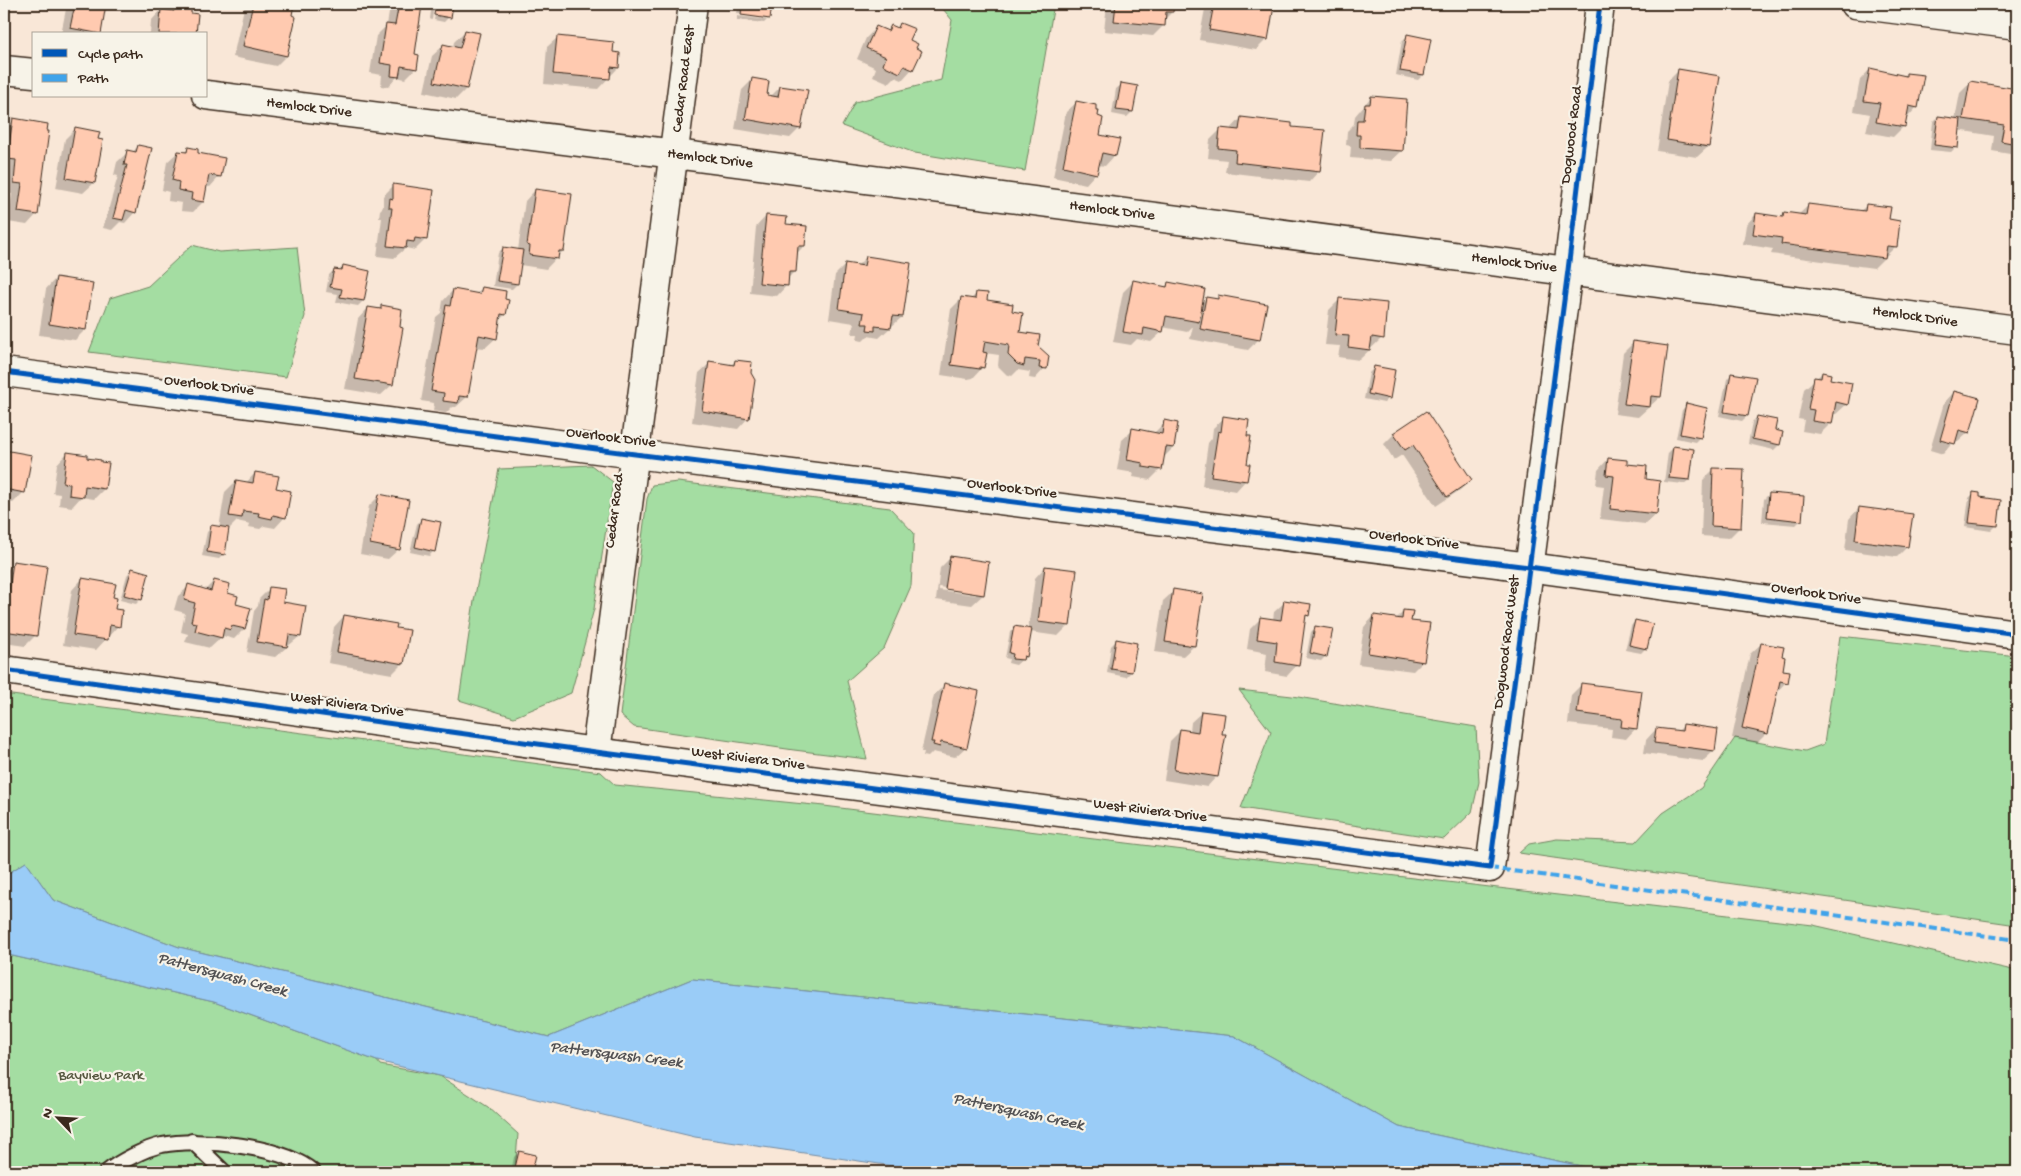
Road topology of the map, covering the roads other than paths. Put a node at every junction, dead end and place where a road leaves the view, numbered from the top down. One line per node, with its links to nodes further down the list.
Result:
1 (693, 4): 8 (street, Cedar Road East)
2 (1600, 4): 9 (street, Dogwood Road)
3 (1855, 4): 4 (street)
4 (2017, 25)
5 (4, 70): 6 (street)
6 (32, 73)
7 (208, 95): 8 (street, Hemlock Drive)
8 (675, 154): 9 (street, Hemlock Drive); 12 (street, Cedar Road)
9 (1568, 270): 10 (street, Hemlock Drive); 13 (street, Dogwood Road West)
10 (2017, 330)
11 (4, 372): 12 (street, Overlook Drive)
12 (635, 454): 13 (street, Overlook Drive); 16 (street, Cedar Road)
13 (1529, 567): 14 (street, Overlook Drive); 17 (street, Dogwood Road West)
14 (2017, 634)
15 (4, 670): 16 (street, West Riviera Drive)
16 (596, 752): 17 (street, West Riviera Drive)
17 (1490, 868)
18 (192, 1141): 19 (lane); 20 (lane); 21 (lane)
19 (108, 1172)
20 (224, 1172)
21 (313, 1172)

